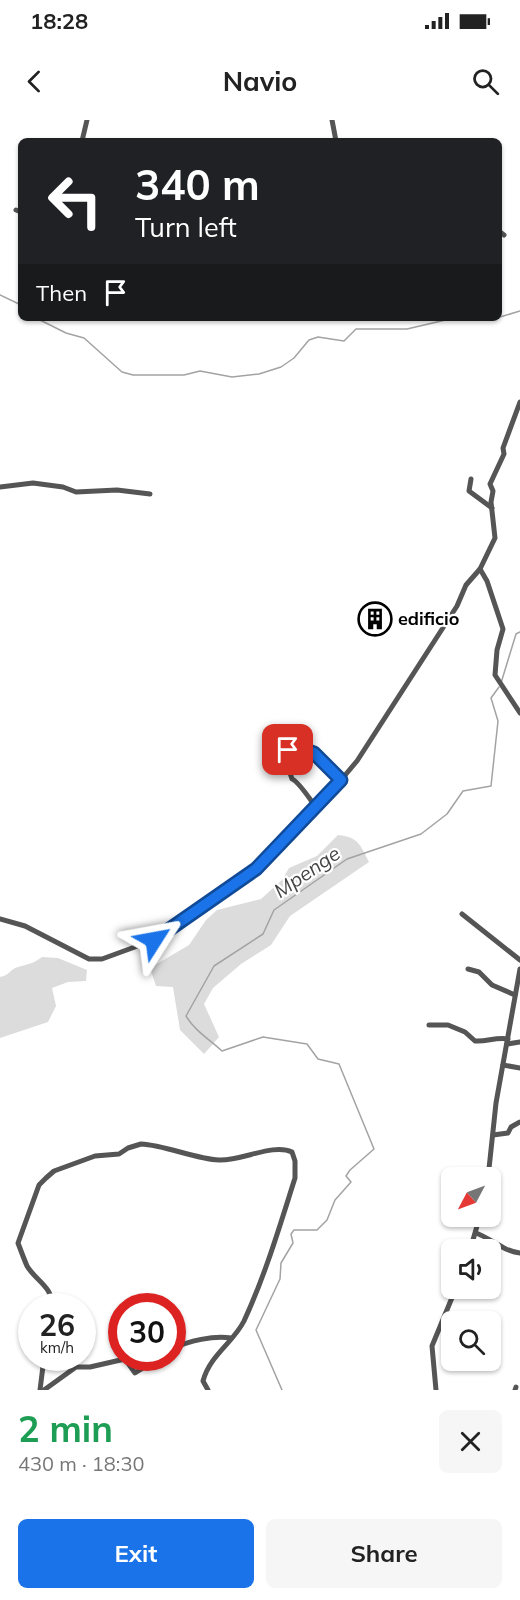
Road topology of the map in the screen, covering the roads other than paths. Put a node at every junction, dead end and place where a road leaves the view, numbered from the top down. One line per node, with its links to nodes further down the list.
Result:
1 (87, 120): 3 (street)
2 (332, 120): 4 (street)
3 (83, 138)
4 (335, 138)
5 (520, 402): 9 (street)
6 (471, 479): 9 (street)
7 (0, 487): 8 (street)
8 (150, 494)
9 (492, 508): 10 (street)
10 (480, 569): 11 (street); 14 (street)
11 (520, 713)
12 (282, 750): 14 (street)
13 (286, 764): 15 (street)
14 (341, 780): 15 (street)
15 (315, 806): 17 (street)
16 (462, 914): 18 (street)
17 (0, 919)
18 (520, 960)
19 (468, 969): 21 (street)
20 (520, 969): 21 (street)
21 (515, 995): 23 (street)
22 (429, 1025): 23 (street)
23 (507, 1041): 24 (street); 25 (street)
24 (520, 1042)
25 (503, 1065): 26 (street); 28 (street)
26 (520, 1068)
27 (520, 1122): 28 (street)
28 (493, 1135): 29 (street)
29 (489, 1167)
30 (477, 1227): 31 (street)
31 (476, 1233): 32 (street); 33 (street)
32 (474, 1239)
33 (520, 1253)
34 (50, 1293): 36 (street)
35 (451, 1299): 42 (street)
36 (231, 1338): 37 (street); 41 (street)
37 (186, 1343)
38 (108, 1363): 40 (street)
39 (43, 1371): 40 (street)
40 (42, 1390)
41 (208, 1390)
42 (436, 1390)

